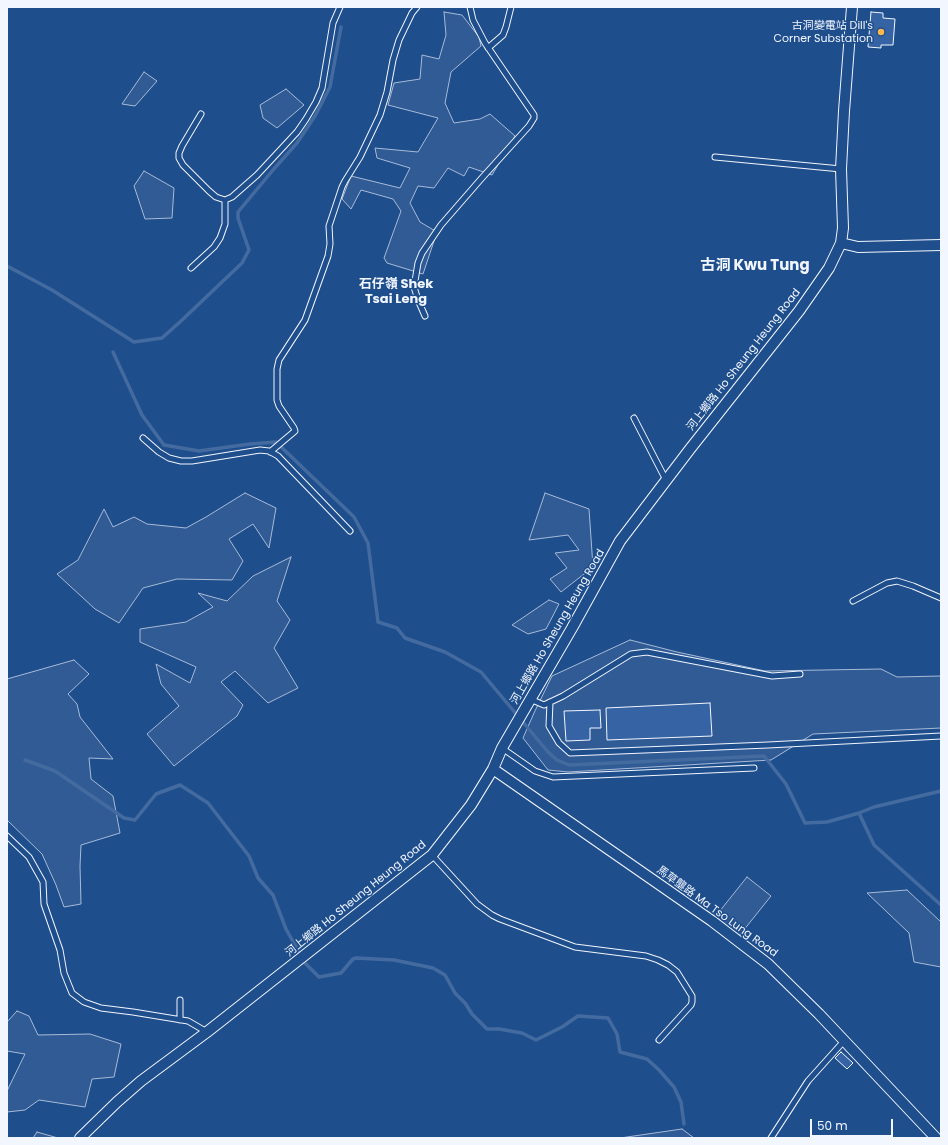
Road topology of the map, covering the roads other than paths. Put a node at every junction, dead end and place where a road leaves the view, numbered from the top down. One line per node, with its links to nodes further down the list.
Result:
1 (340, 7): 10 (lane)
2 (417, 7): 17 (lane)
3 (470, 7): 6 (lane)
4 (512, 7): 6 (lane)
5 (852, 7): 9 (street, 河上鄉路 Ho Sheung Heung Road)
6 (488, 48): 14 (lane)
7 (201, 114): 10 (lane)
8 (715, 157): 9 (lane)
9 (841, 169): 11 (street, 河上鄉路 Ho Sheung Heung Road)
10 (225, 200): 13 (lane)
11 (841, 244): 12 (street); 18 (street, 河上鄉路 Ho Sheung Heung Road)
12 (941, 245)
13 (191, 268)
14 (425, 316)
15 (634, 418): 18 (lane)
16 (143, 438): 17 (lane)
17 (270, 452): 19 (lane)
18 (666, 480): 23 (street, 河上鄉路 Ho Sheung Heung Road)
19 (350, 531)
20 (941, 598): 21 (lane)
21 (853, 601)
22 (800, 674): 24 (lane)
23 (530, 699): 24 (lane); 26 (street, 河上鄉路 Ho Sheung Heung Road)
24 (550, 702): 25 (lane)
25 (941, 736)
26 (502, 748): 27 (lane); 28 (street, 河上鄉路 Ho Sheung Heung Road)
27 (754, 768)
28 (493, 769): 30 (street, 河上鄉路 Ho Sheung Heung Road); 35 (street, 馬草壟路 Ma Tso Lung Road)
29 (7, 836): 32 (lane)
30 (432, 855): 33 (street, 河上鄉路 Ho Sheung Heung Road); 34 (lane)
31 (180, 1000): 32 (lane)
32 (180, 1020): 33 (lane)
33 (207, 1032): 36 (street, 河上鄉路 Ho Sheung Heung Road)
34 (659, 1040)
35 (844, 1040): 37 (lane); 38 (street, 馬草壟路 Ma Tso Lung Road)
36 (80, 1138)
37 (771, 1138)
38 (936, 1138)

